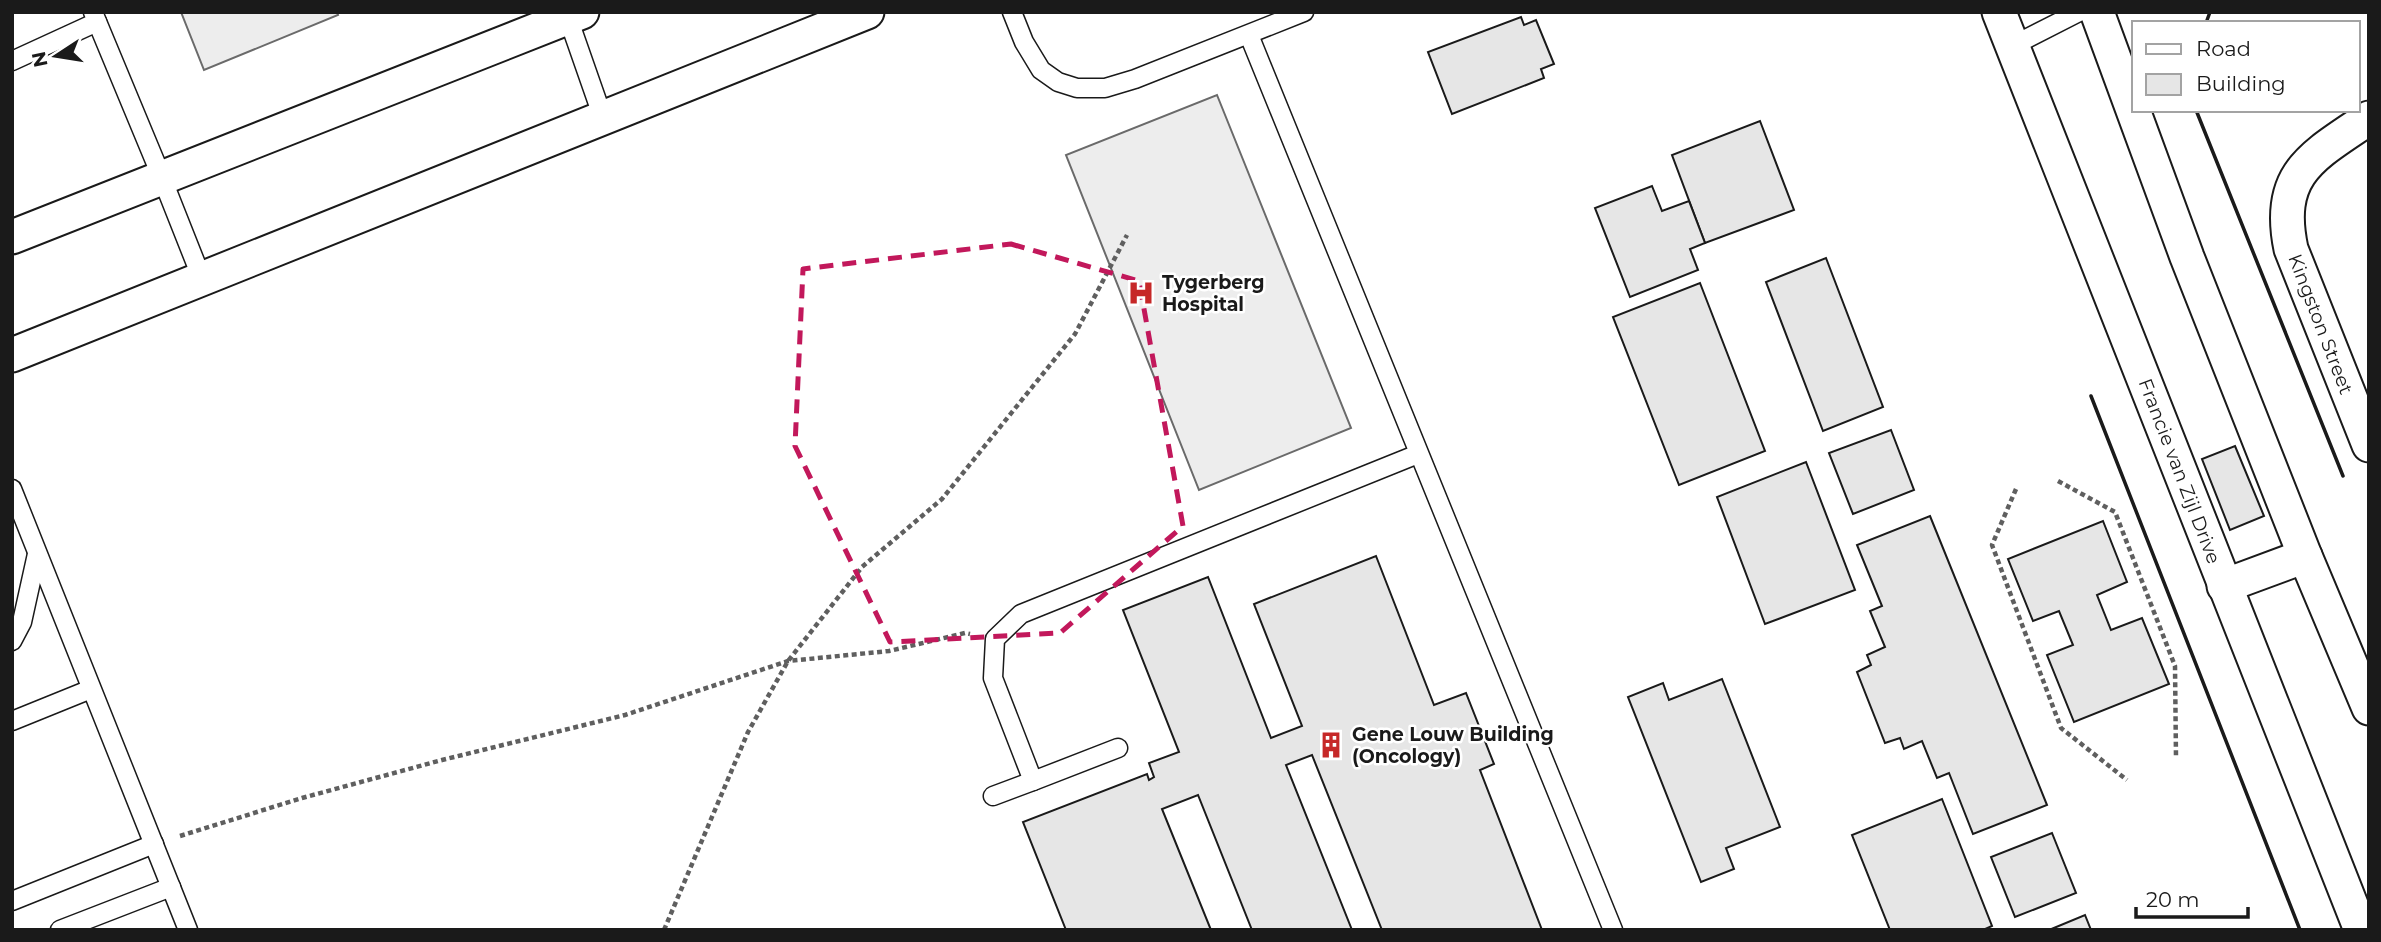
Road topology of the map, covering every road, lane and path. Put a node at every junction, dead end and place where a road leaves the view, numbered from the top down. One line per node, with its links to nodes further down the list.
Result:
1 (867, 12): 14 (street)
2 (1012, 12): 9 (lane)
3 (1304, 12): 9 (lane)
4 (1999, 12): 10 (street, Francie van Zijl Drive)
5 (2079, 12): 10 (lane)
6 (2097, 12): 12 (street)
7 (572, 14): 14 (lane); 16 (street)
8 (95, 17): 11 (lane); 16 (lane)
9 (1249, 35): 22 (lane)
10 (2012, 46): 28 (street, Francie van Zijl Drive)
11 (12, 61)
12 (2132, 107)
13 (2134, 112): 27 (street)
14 (603, 118): 19 (street)
15 (2369, 118): 21 (street, Kingston Street)
16 (162, 178): 18 (street); 19 (lane)
17 (1128, 234): 31 (path)
18 (12, 237)
19 (202, 279): 20 (street)
20 (12, 355)
21 (2369, 445)
22 (1418, 454): 29 (lane); 46 (lane)
23 (2058, 481): 36 (path)
24 (12, 489): 26 (lane)
25 (2016, 489): 37 (path)
26 (37, 553): 30 (lane); 32 (lane)
27 (2305, 556): 28 (street); 33 (street)
28 (2224, 586): 47 (street, Francie van Zijl Drive)
29 (995, 639): 31 (path); 38 (lane)
30 (12, 641)
31 (788, 661): 40 (path); 45 (path)
32 (91, 689): 34 (lane); 40 (lane)
33 (2369, 708)
34 (12, 721)
35 (1118, 748): 38 (lane)
36 (2176, 758)
37 (2127, 780)
38 (1033, 781): 39 (lane)
39 (993, 796)
40 (154, 844): 41 (lane); 42 (lane)
41 (171, 887): 43 (lane); 44 (lane)
42 (12, 901)
43 (60, 930)
44 (188, 930)
45 (664, 930)
46 (1613, 930)
47 (2361, 930)

